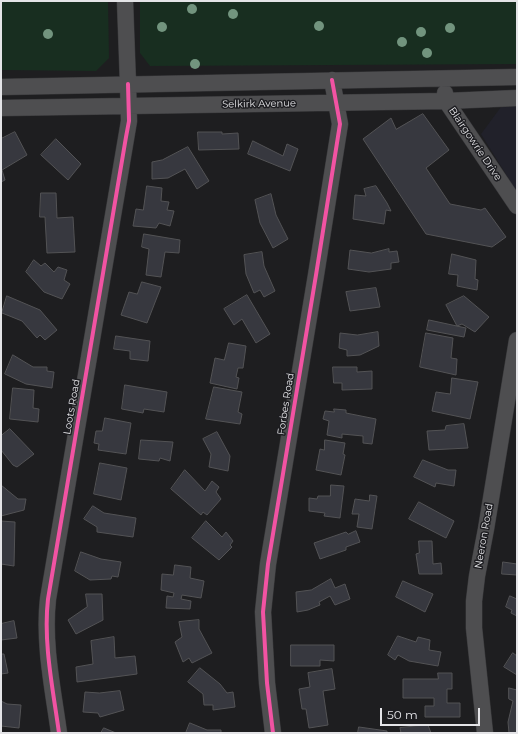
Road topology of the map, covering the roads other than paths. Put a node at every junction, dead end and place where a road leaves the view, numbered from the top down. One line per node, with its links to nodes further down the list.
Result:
1 (125, 1): 5 (street, Loots Road)
2 (517, 77): 3 (street)
3 (444, 79): 4 (street); 8 (street, Blairgowrie Drive)
4 (332, 80): 5 (street); 9 (street, Forbes Road)
5 (128, 84): 6 (street); 10 (street, Loots Road)
6 (1, 86)
7 (517, 98): 8 (street, Selkirk Avenue)
8 (446, 101): 9 (street, Selkirk Avenue); 12 (street, Blairgowrie Drive)
9 (336, 102): 10 (street, Selkirk Avenue); 15 (street, Forbes Road)
10 (129, 106): 11 (street, Selkirk Avenue); 14 (street, Loots Road)
11 (1, 108)
12 (517, 206)
13 (517, 340): 16 (street, Neeron Road)
14 (59, 733)
15 (273, 733)
16 (485, 733)

